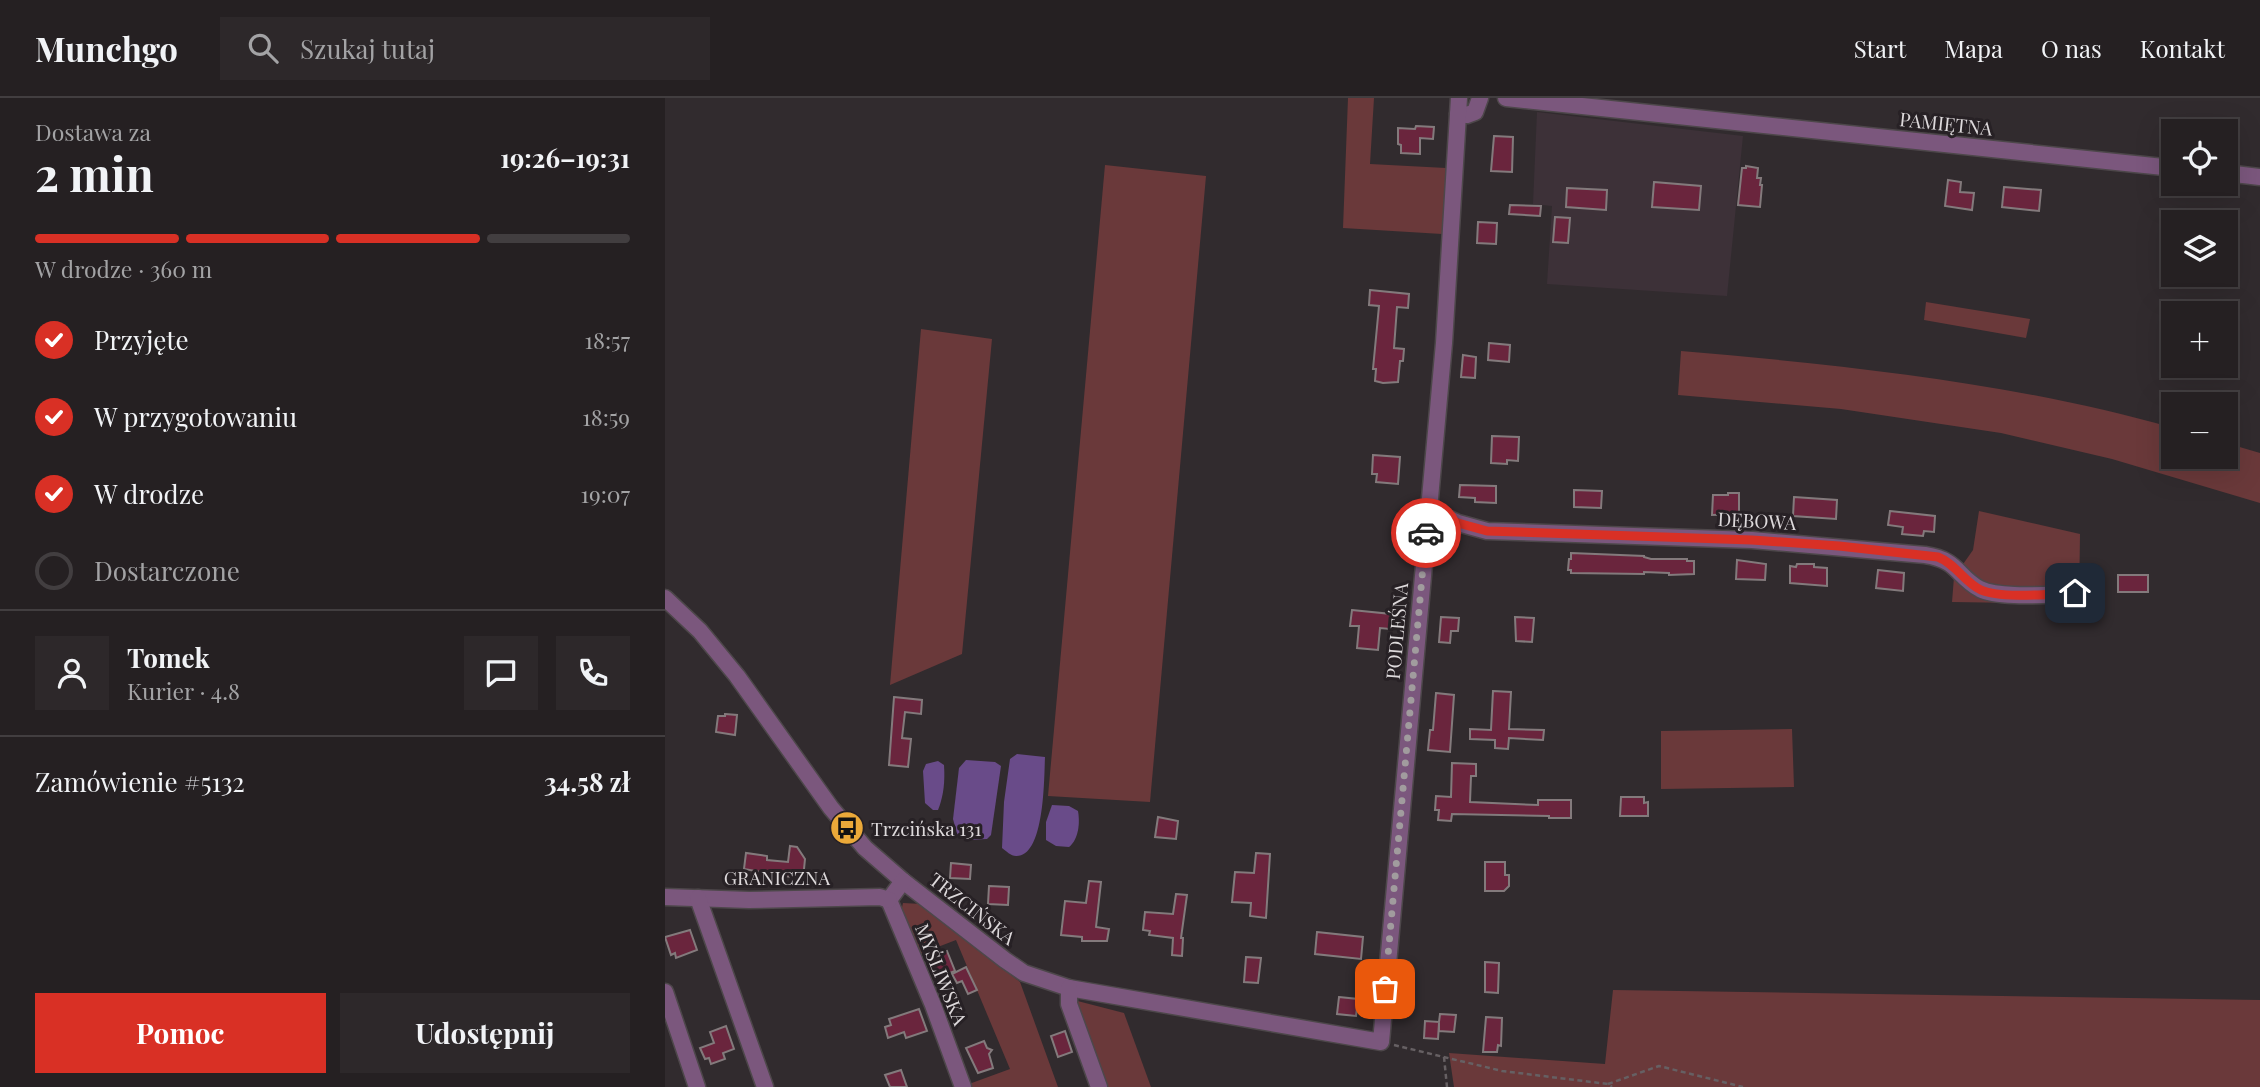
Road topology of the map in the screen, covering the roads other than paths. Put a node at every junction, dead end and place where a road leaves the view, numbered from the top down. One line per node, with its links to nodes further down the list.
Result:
1 (1480, 98): 3 (street)
2 (1506, 98): 4 (street, PAMIĘTNA)
3 (1458, 106): 7 (street, PODLEŚNA)
4 (2161, 167)
5 (2238, 174): 6 (street)
6 (2260, 177)
7 (1429, 509): 8 (street, DĘBOWA); 16 (street, PODLEŚNA)
8 (2075, 593)
9 (665, 598): 10 (street, TRZCIŃSKA)
10 (903, 881): 13 (street); 14 (street, TRZCIŃSKA)
11 (665, 897): 12 (street, GRANICZNA)
12 (698, 898): 13 (street, GRANICZNA); 18 (street)
13 (889, 900): 19 (street, MYŚLIWSKA)
14 (1069, 988): 16 (street, TRZCIŃSKA); 20 (street)
15 (665, 992): 17 (street)
16 (1381, 1042)
17 (697, 1087)
18 (765, 1087)
19 (963, 1087)
20 (1099, 1087)

